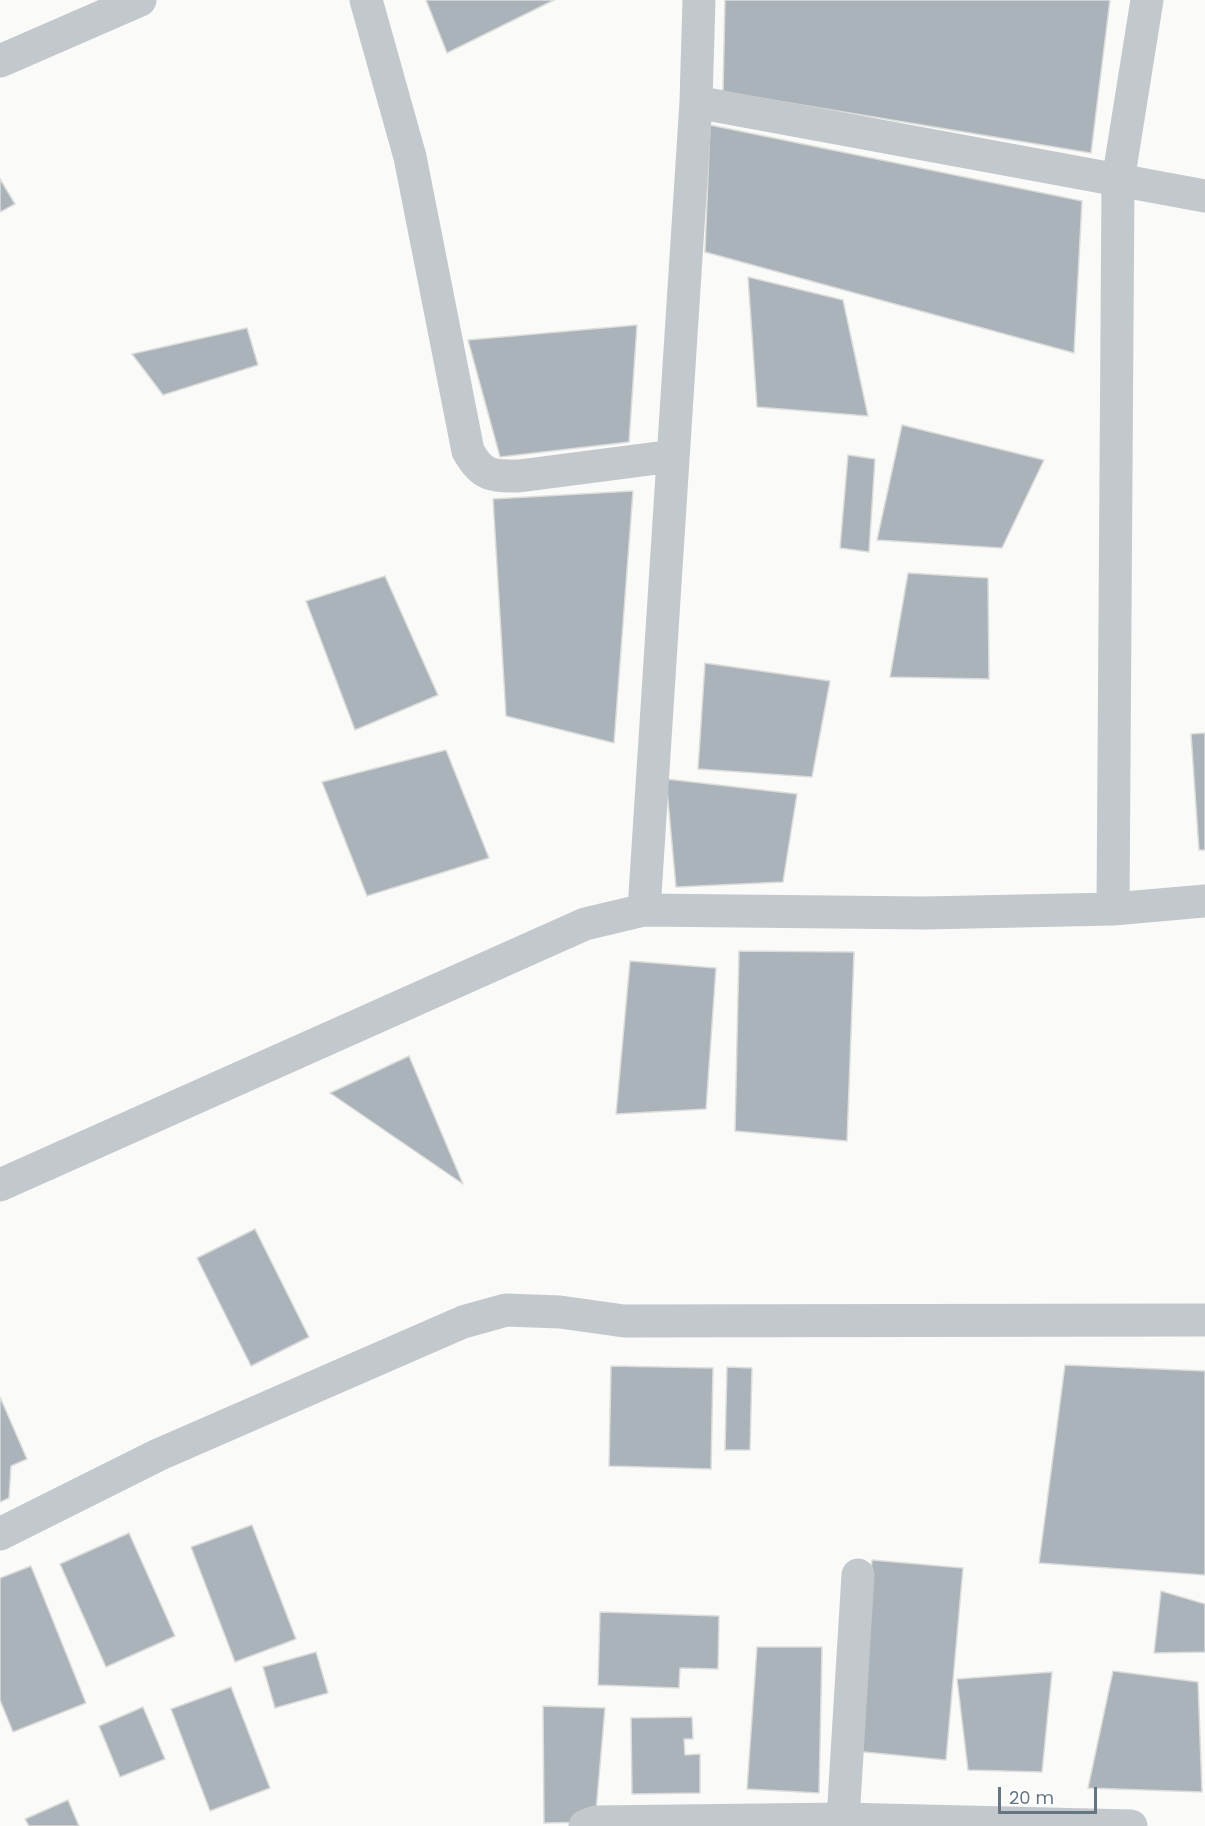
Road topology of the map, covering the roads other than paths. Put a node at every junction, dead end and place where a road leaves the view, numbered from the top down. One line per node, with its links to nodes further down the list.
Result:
1 (366, 0): 9 (street)
2 (699, 0): 6 (street)
3 (1147, 0): 7 (street)
4 (126, 3): 5 (street)
5 (0, 61)
6 (696, 102): 7 (street); 9 (street)
7 (1118, 181): 8 (street); 11 (street)
8 (1205, 196)
9 (673, 456): 12 (street)
10 (1205, 901): 11 (street)
11 (1113, 909): 12 (street)
12 (644, 910): 13 (street)
13 (0, 1185)
14 (1205, 1320): 15 (street)
15 (0, 1534)
16 (858, 1575): 17 (street)
17 (843, 1819): 18 (street); 19 (street)
18 (585, 1826)
19 (1131, 1826)

